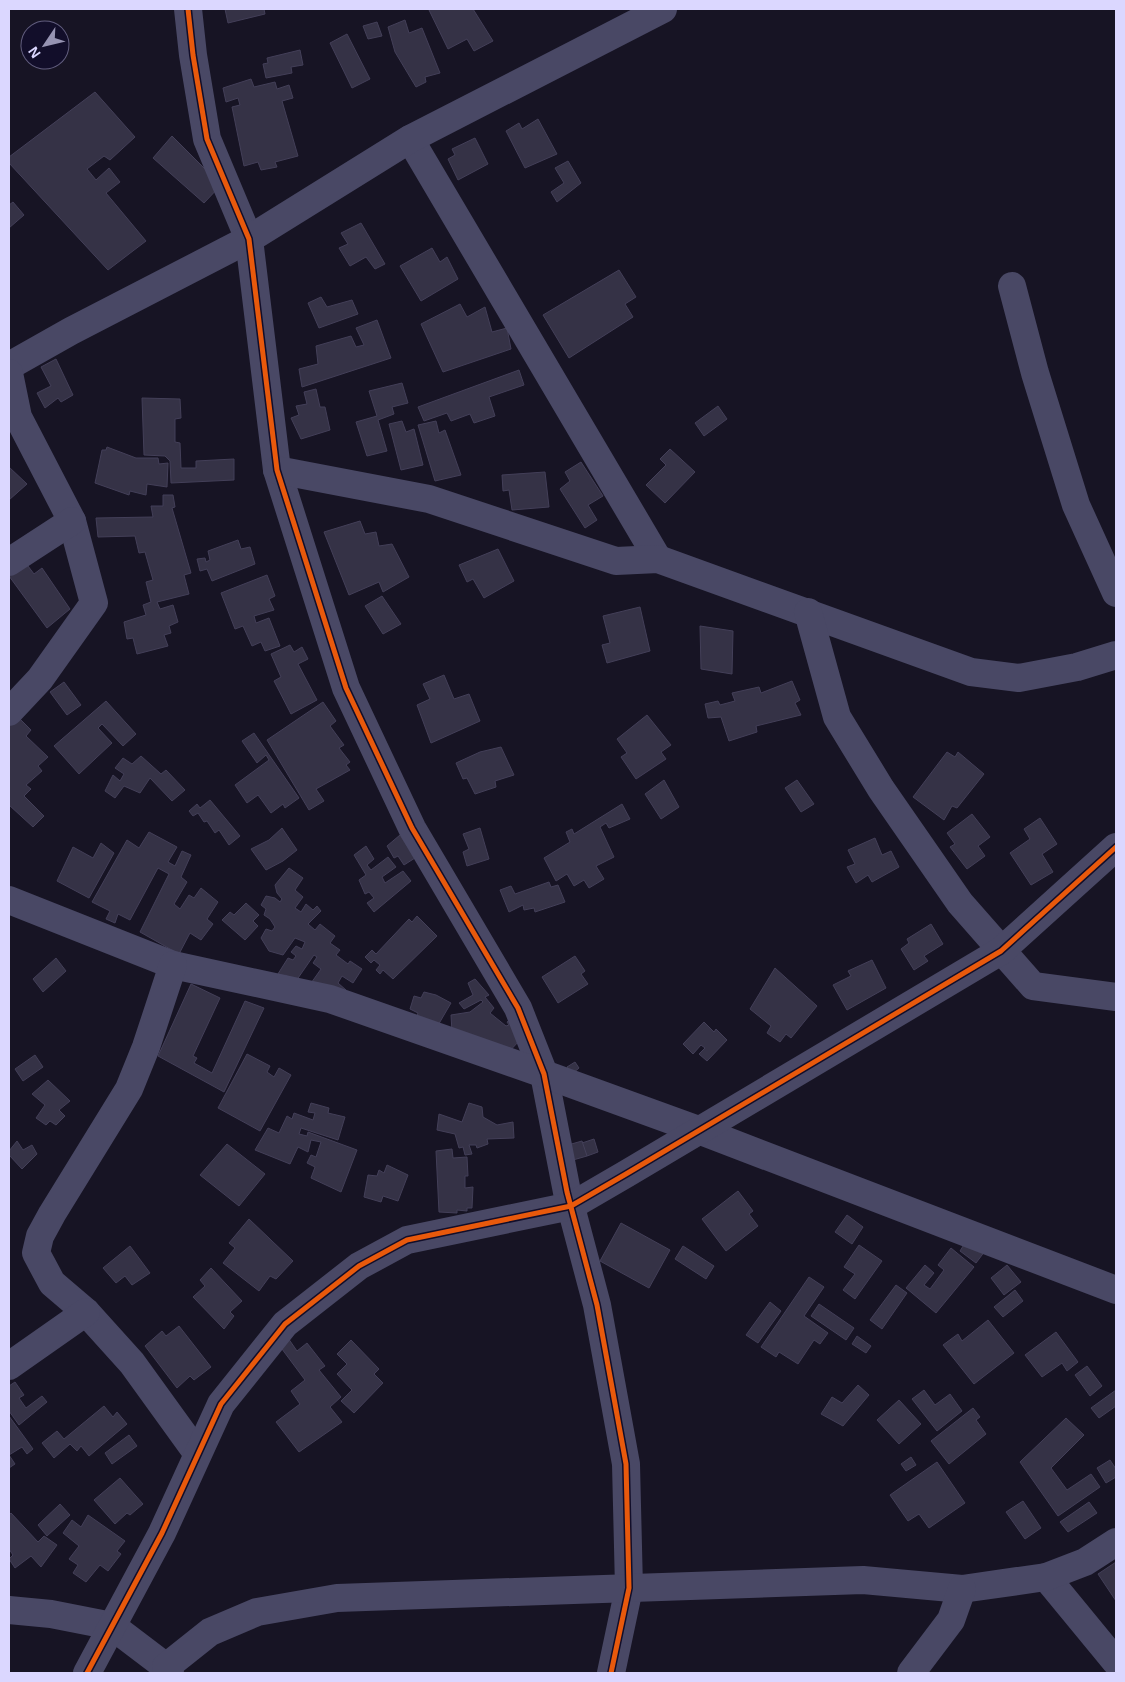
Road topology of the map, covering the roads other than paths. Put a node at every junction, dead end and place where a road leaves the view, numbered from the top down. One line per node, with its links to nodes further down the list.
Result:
1 (188, 9): 4 (street)
2 (663, 9): 3 (street)
3 (410, 140): 4 (street); 10 (street)
4 (249, 239): 6 (street); 8 (street)
5 (1012, 286): 12 (street)
6 (9, 366)
7 (9, 373): 9 (street)
8 (277, 470): 10 (street); 21 (street)
9 (72, 521): 11 (street); 15 (street)
10 (658, 560): 13 (street)
11 (9, 562)
12 (1116, 593)
13 (808, 612): 14 (street); 18 (street)
14 (1116, 655)
15 (9, 712)
16 (1116, 847): 18 (street)
17 (9, 900): 19 (street)
18 (1001, 952): 20 (street); 22 (street)
19 (172, 965): 21 (street); 25 (street)
20 (1116, 997)
21 (544, 1074): 22 (street); 23 (street)
22 (701, 1131): 23 (street); 24 (street)
23 (571, 1206): 27 (street); 30 (street)
24 (1116, 1290)
25 (86, 1312): 26 (street); 27 (street)
26 (9, 1366)
27 (197, 1453): 33 (street)
28 (1116, 1542): 29 (street)
29 (1046, 1577): 31 (street); 34 (street)
30 (629, 1588): 31 (street); 35 (street); 37 (street)
31 (962, 1588): 38 (street)
32 (9, 1610): 33 (street)
33 (112, 1626): 35 (street); 36 (street)
34 (1116, 1662)
35 (168, 1670)
36 (87, 1673)
37 (611, 1673)
38 (911, 1673)

